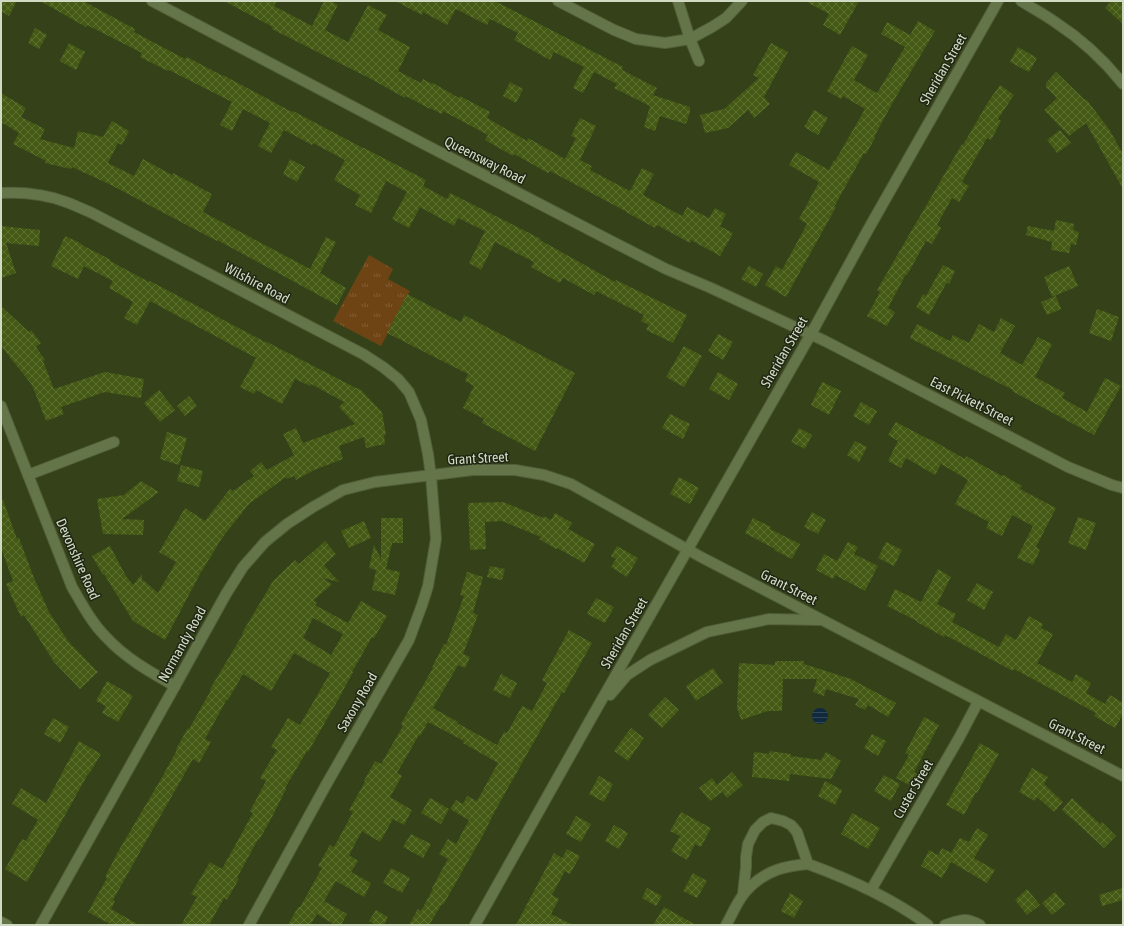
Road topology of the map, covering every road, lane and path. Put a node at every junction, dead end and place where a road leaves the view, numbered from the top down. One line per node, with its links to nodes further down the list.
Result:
1 (152, 1): 11 (street, Queensway Road)
2 (558, 1): 7 (street)
3 (678, 1): 7 (street)
4 (742, 1): 7 (street)
5 (998, 1): 11 (street, Sheridan Street)
6 (1021, 1): 9 (street)
7 (690, 39): 8 (street)
8 (699, 61)
9 (1123, 84)
10 (1, 193): 15 (street, Wilshire Road)
11 (811, 334): 16 (street, East Pickett Street); 17 (street, Sheridan Street)
12 (1, 406): 14 (street, Devonshire Road)
13 (114, 442): 14 (street)
14 (28, 475): 19 (street, Devonshire Road)
15 (431, 476): 17 (street, Grant Street); 19 (street, Normandy Road); 29 (street, Saxony Road)
16 (1123, 488)
17 (688, 550): 18 (street, Grant Street); 21 (street, Sheridan Street)
18 (823, 620): 20 (street, Grant Street); 21 (street, Sheridan Street)
19 (175, 686): 28 (street, Normandy Road)
20 (978, 702): 22 (street, Grant Street); 24 (street, Custer Street)
21 (593, 715): 30 (street, Sheridan Street)
22 (1123, 776)
23 (808, 864): 24 (street); 25 (street); 25 (street)
24 (871, 890): 32 (street)
25 (743, 894): 31 (street)
26 (1, 922): 27 (street)
27 (7, 925)
28 (41, 925)
29 (248, 925)
30 (475, 925)
31 (726, 925)
32 (928, 925)
33 (945, 925): 34 (street)
34 (980, 925)

